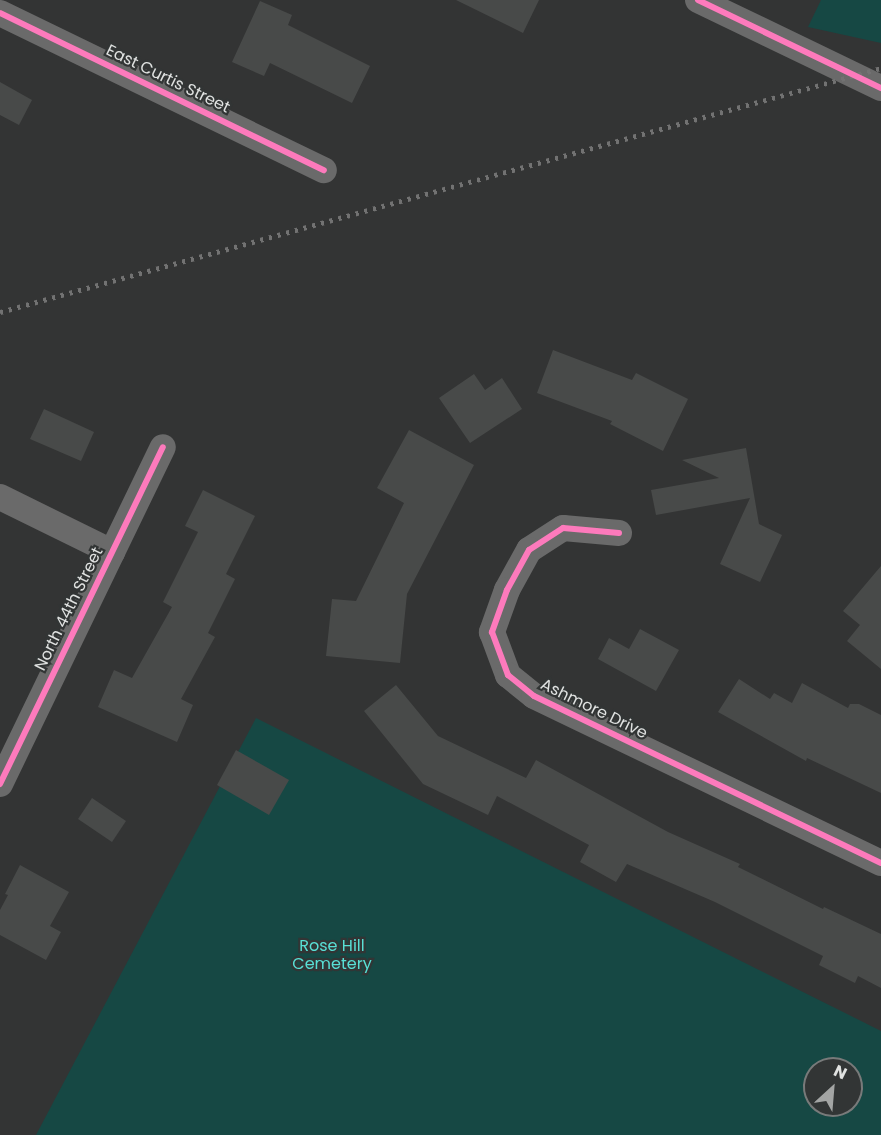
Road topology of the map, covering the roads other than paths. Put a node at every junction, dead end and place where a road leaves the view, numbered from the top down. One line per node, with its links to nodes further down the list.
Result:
1 (698, 0): 3 (street)
2 (0, 13): 4 (street, East Curtis Street)
3 (881, 88)
4 (324, 170)
5 (163, 447): 8 (street, North 44th Street)
6 (0, 497): 8 (street)
7 (619, 533): 10 (street, Ashmore Drive)
8 (112, 552): 9 (street, North 44th Street)
9 (0, 784)
10 (881, 863)

